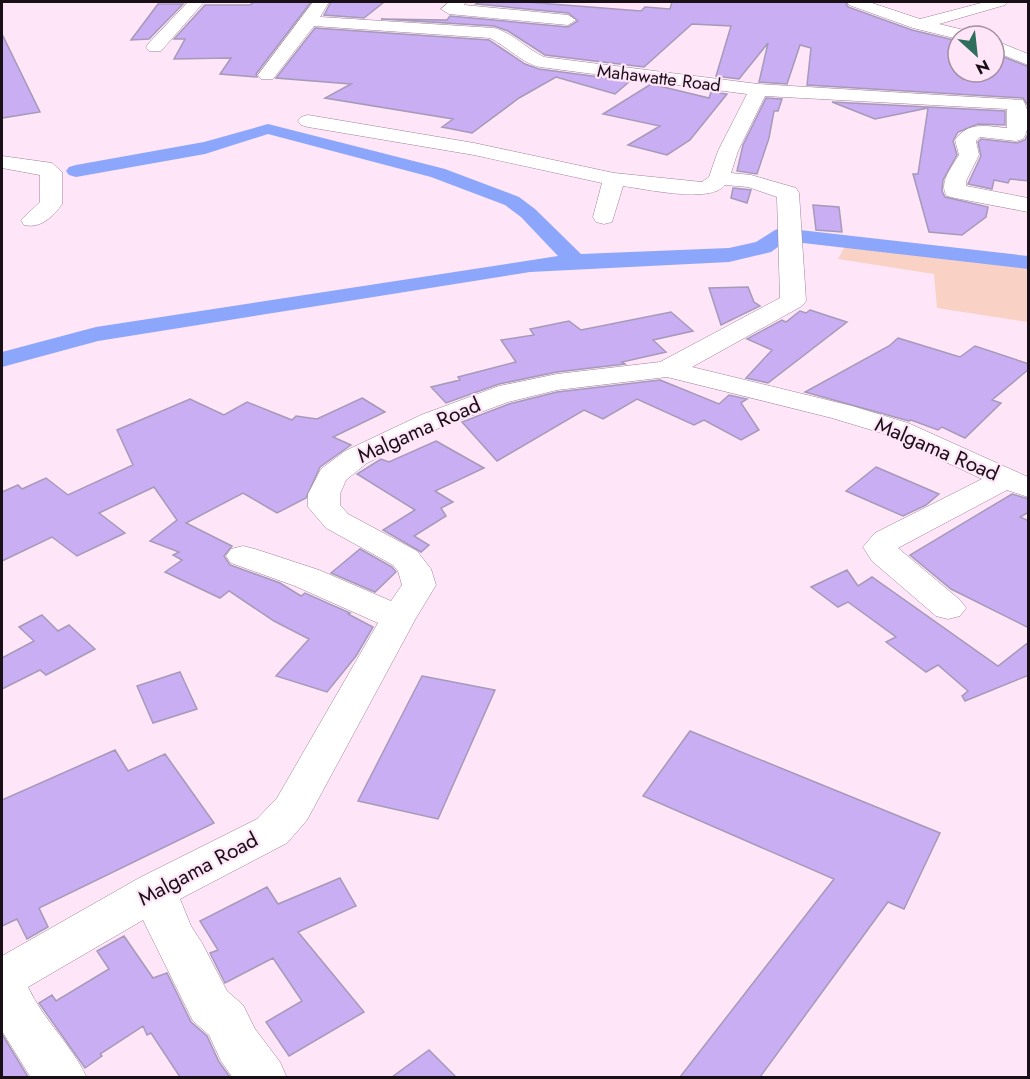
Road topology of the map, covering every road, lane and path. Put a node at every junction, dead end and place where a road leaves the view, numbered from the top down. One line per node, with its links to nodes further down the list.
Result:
1 (196, 2): 11 (street)
2 (321, 2): 8 (street)
3 (458, 2): 7 (street)
4 (887, 2): 6 (street)
5 (999, 2): 9 (street)
6 (860, 4): 9 (street)
7 (568, 20)
8 (309, 21): 14 (street); 15 (street, Mahawatte Road)
9 (919, 24): 10 (street)
10 (946, 31)
11 (155, 47)
12 (1006, 50): 13 (street)
13 (1029, 60)
14 (267, 75)
15 (758, 90): 16 (street, Mahawatte Road); 19 (street)
16 (1023, 120): 21 (street)
17 (308, 121): 20 (street)
18 (2, 162): 23 (street)
19 (720, 178): 20 (street); 24 (street)
20 (615, 179): 22 (street)
21 (1029, 205)
22 (604, 217)
23 (32, 220)
24 (667, 369): 25 (street, Malgama Road); 28 (street, Malgama Road)
25 (1018, 483): 27 (street)
26 (243, 556): 28 (street)
27 (948, 608)
28 (398, 618): 29 (street, Malgama Road)
29 (155, 891): 30 (street, Malgama Road); 32 (street)
30 (2, 980): 31 (street)
31 (62, 1077)
32 (261, 1077)

